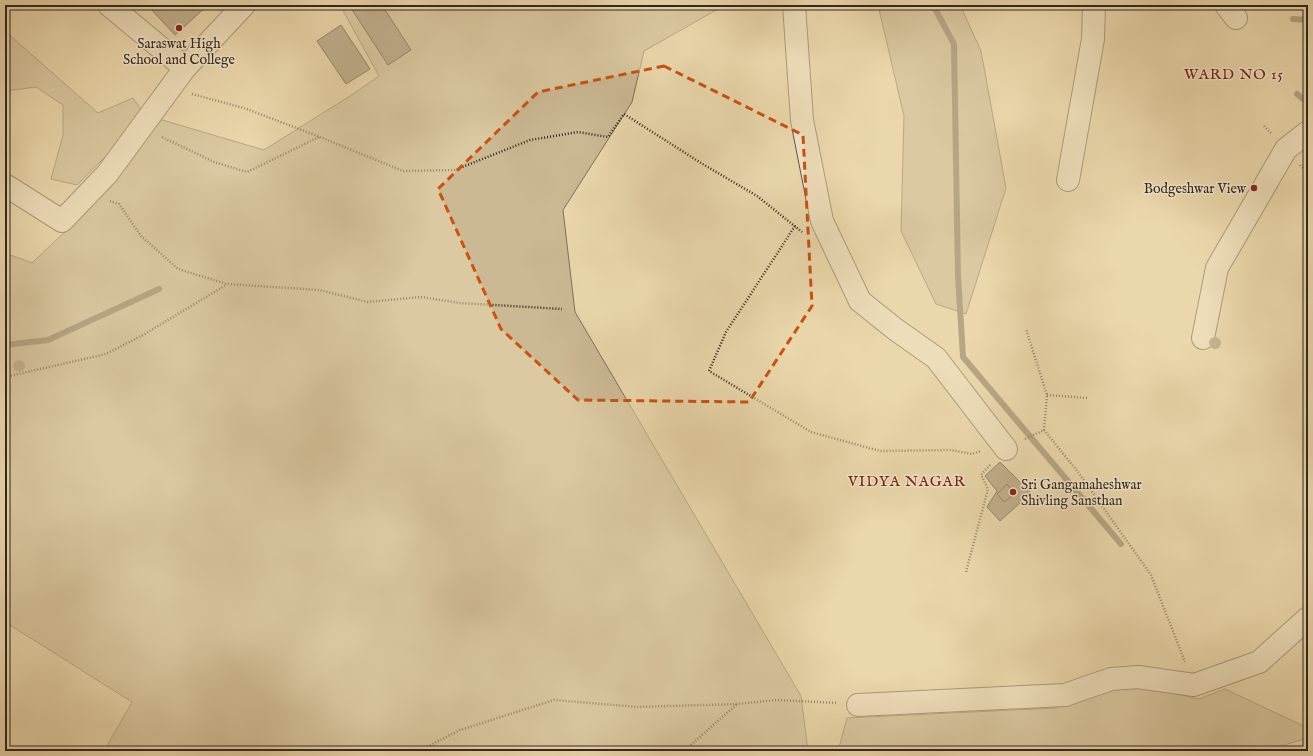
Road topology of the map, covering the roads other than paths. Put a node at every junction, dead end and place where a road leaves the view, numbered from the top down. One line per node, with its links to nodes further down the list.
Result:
1 (109, 5): 5 (street)
2 (244, 5): 5 (street)
3 (794, 5): 10 (street)
4 (1094, 5): 7 (street)
5 (185, 68): 8 (street)
6 (1308, 132): 9 (street)
7 (1068, 180)
8 (5, 185)
9 (1203, 338)
10 (1003, 446)
11 (1308, 618): 12 (street)
12 (858, 705)

